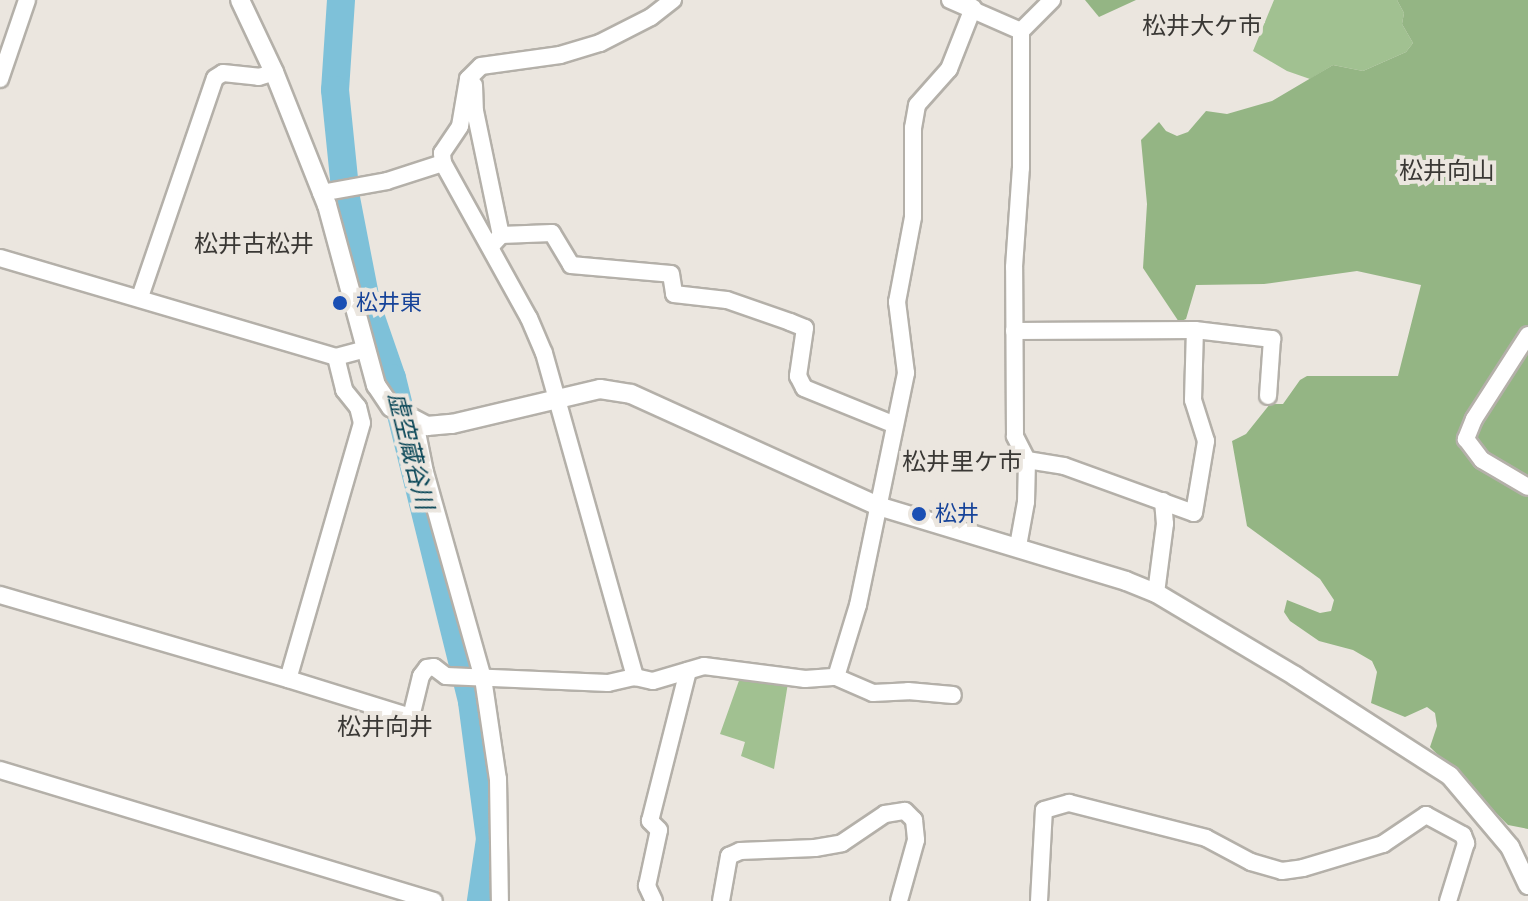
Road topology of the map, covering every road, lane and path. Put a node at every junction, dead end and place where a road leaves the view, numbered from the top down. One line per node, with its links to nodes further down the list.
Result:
1 (27, 0): 10 (street)
2 (240, 0): 9 (street)
3 (673, 0): 8 (street)
4 (950, 0): 6 (street)
5 (1052, 0): 7 (street)
6 (973, 8): 7 (street); 24 (street)
7 (1021, 31): 17 (street)
8 (474, 71): 11 (street); 13 (street)
9 (274, 72): 12 (street); 15 (street)
10 (0, 79)
11 (443, 163): 12 (street); 13 (street)
12 (321, 193): 19 (street)
13 (496, 241): 22 (street); 24 (street)
14 (0, 258): 15 (street)
15 (140, 297): 20 (street)
16 (1195, 330): 17 (street); 21 (street); 27 (street)
17 (1014, 331): 25 (street)
18 (1528, 335): 26 (street)
19 (366, 349): 20 (street); 23 (street)
20 (336, 357): 36 (street)
21 (1268, 396)
22 (556, 397): 23 (street); 28 (street); 33 (street)
23 (411, 420): 35 (street)
24 (895, 425): 28 (street)
25 (1027, 460): 27 (street); 29 (street)
26 (1528, 487)
27 (1163, 501): 30 (street)
28 (878, 506): 29 (street); 34 (street)
29 (1018, 546): 30 (street)
30 (1156, 593): 39 (street)
31 (0, 595): 36 (street)
32 (688, 671): 33 (street); 34 (street); 42 (street)
33 (635, 677): 35 (street)
34 (836, 677): 37 (street)
35 (483, 678): 36 (street); 41 (street)
36 (288, 679)
37 (953, 695)
38 (0, 770): 40 (street)
39 (1528, 885)
40 (434, 901)
41 (500, 901)
42 (654, 901)
43 (721, 901): 44 (street)
44 (899, 901)
45 (1039, 901): 46 (street)
46 (1448, 901)

